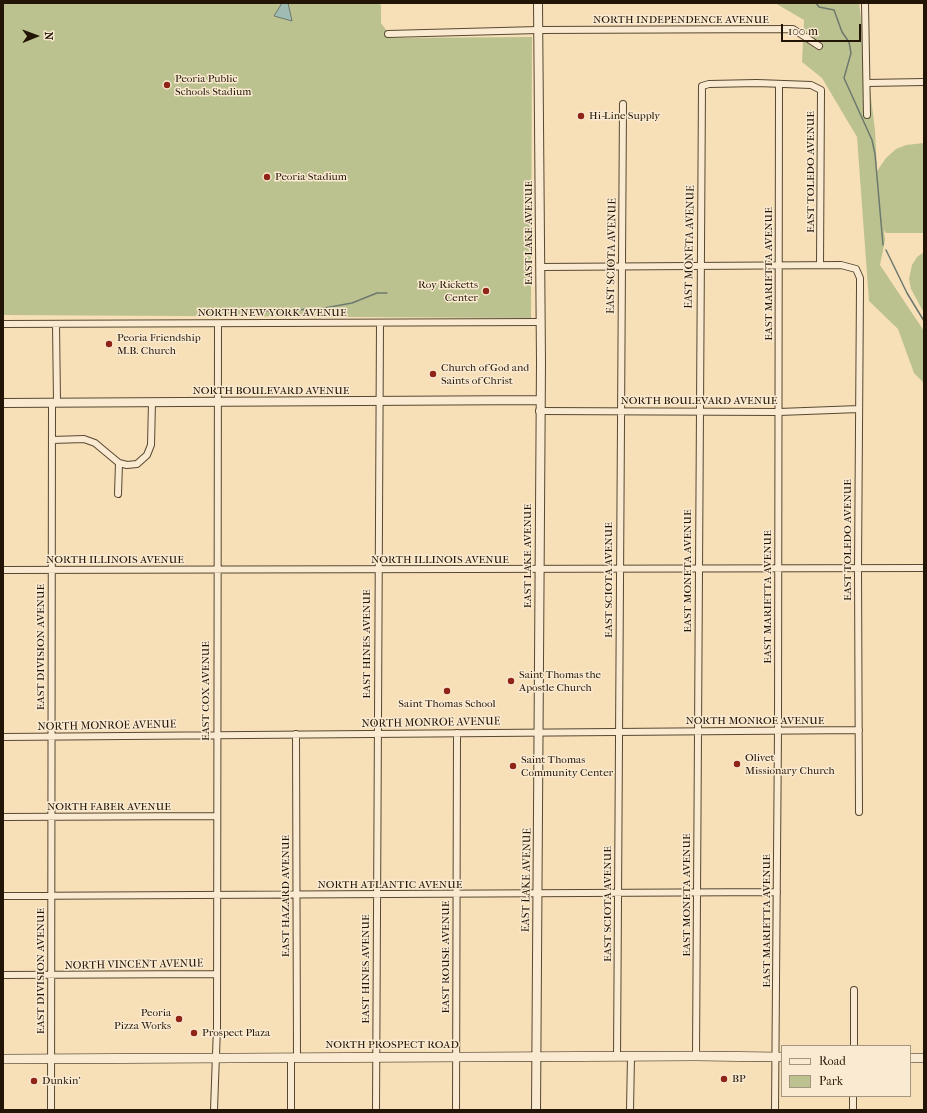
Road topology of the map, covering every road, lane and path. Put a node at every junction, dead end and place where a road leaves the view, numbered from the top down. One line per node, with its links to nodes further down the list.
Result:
1 (538, 3): 3 (street, EAST LAKE AVENUE)
2 (866, 3): 7 (street)
3 (538, 30): 4 (street, NORTH INDEPENDENCE AVENUE); 5 (street, NORTH INDEPENDENCE AVENUE); 14 (street, EAST LAKE AVENUE)
4 (388, 34)
5 (820, 46)
6 (924, 82): 7 (street)
7 (867, 83): 10 (street)
8 (779, 85): 11 (street, EAST TOLEDO AVENUE); 12 (street, EAST MONETA AVENUE); 13 (street, EAST MARIETTA AVENUE)
9 (623, 104): 15 (street, EAST SCIOTA AVENUE)
10 (867, 115)
11 (820, 265): 13 (street); 27 (street, EAST TOLEDO AVENUE)
12 (700, 266): 13 (street); 15 (street); 29 (street, EAST MONETA AVENUE)
13 (778, 266): 31 (street, EAST MARIETTA AVENUE)
14 (541, 267): 15 (street); 16 (street, EAST LAKE AVENUE)
15 (622, 267): 30 (street, EAST SCIOTA AVENUE)
16 (540, 322): 17 (street, NORTH NEW YORK AVENUE); 21 (street, EAST LAKE AVENUE)
17 (380, 323): 20 (street, NORTH NEW YORK AVENUE); 22 (street, EAST HINES AVENUE)
18 (3, 324): 19 (street, NORTH NEW YORK AVENUE)
19 (56, 324): 20 (street, NORTH NEW YORK AVENUE); 23 (street, EAST DIVISION AVENUE)
20 (218, 324): 25 (street, EAST COX AVENUE)
21 (540, 400): 22 (street, NORTH BOULEVARD AVENUE); 28 (street, EAST LAKE AVENUE)
22 (378, 401): 25 (street, NORTH BOULEVARD AVENUE); 43 (street, EAST HINES AVENUE)
23 (54, 402): 24 (street, NORTH BOULEVARD AVENUE); 26 (street, NORTH BOULEVARD AVENUE); 32 (street, EAST DIVISION AVENUE)
24 (152, 402): 25 (street, NORTH BOULEVARD AVENUE); 33 (street)
25 (218, 402): 42 (street, EAST COX AVENUE)
26 (3, 403)
27 (859, 409): 31 (street, NORTH BOULEVARD AVENUE); 37 (street, EAST TOLEDO AVENUE)
28 (540, 411): 30 (street, NORTH BOULEVARD AVENUE); 44 (street, EAST LAKE AVENUE)
29 (699, 411): 30 (street, NORTH BOULEVARD AVENUE); 31 (street, NORTH BOULEVARD AVENUE); 35 (street, EAST MONETA AVENUE)
30 (620, 412): 39 (street, EAST SCIOTA AVENUE)
31 (779, 412): 36 (street, EAST MARIETTA AVENUE)
32 (52, 440): 33 (street); 41 (street, EAST DIVISION AVENUE)
33 (119, 463): 34 (street)
34 (118, 494)
35 (699, 568): 36 (street, NORTH ILLINOIS AVENUE); 39 (street, NORTH ILLINOIS AVENUE); 49 (street, EAST MONETA AVENUE)
36 (778, 568): 37 (street, NORTH ILLINOIS AVENUE); 45 (street, EAST MARIETTA AVENUE)
37 (858, 568): 38 (street, NORTH ILLINOIS AVENUE); 46 (street, EAST TOLEDO AVENUE)
38 (924, 568)
39 (619, 569): 44 (street, NORTH ILLINOIS AVENUE); 48 (street, EAST SCIOTA AVENUE)
40 (3, 570): 41 (street, NORTH ILLINOIS AVENUE)
41 (51, 570): 42 (street, NORTH ILLINOIS AVENUE); 55 (street, EAST DIVISION AVENUE)
42 (217, 570): 43 (street, NORTH ILLINOIS AVENUE); 53 (street, EAST COX AVENUE)
43 (377, 570): 44 (street, NORTH ILLINOIS AVENUE); 50 (street, EAST HINES AVENUE)
44 (539, 570): 47 (street, EAST LAKE AVENUE)
45 (778, 730): 46 (street, NORTH MONROE AVENUE); 49 (street, NORTH MONROE AVENUE); 62 (street, EAST MARIETTA AVENUE)
46 (859, 730): 56 (street, EAST TOLEDO AVENUE)
47 (539, 731): 48 (street, NORTH MONROE AVENUE); 51 (street, NORTH MONROE AVENUE); 63 (street, EAST LAKE AVENUE)
48 (619, 731): 49 (street, NORTH MONROE AVENUE); 60 (street, EAST SCIOTA AVENUE)
49 (698, 731): 61 (street, EAST MONETA AVENUE)
50 (376, 733): 51 (street, NORTH MONROE AVENUE); 52 (street, NORTH MONROE AVENUE); 66 (street, EAST HINES AVENUE)
51 (457, 733): 64 (street, EAST ROUSE AVENUE)
52 (296, 734): 53 (street, NORTH MONROE AVENUE); 65 (street, EAST HAZARD AVENUE)
53 (216, 735): 55 (street, NORTH MONROE AVENUE); 57 (street, EAST COX AVENUE)
54 (3, 737): 55 (street, NORTH MONROE AVENUE)
55 (52, 738): 59 (street, EAST DIVISION AVENUE)
56 (859, 812)
57 (216, 816): 59 (street, NORTH FABER AVENUE); 69 (street, EAST COX AVENUE)
58 (3, 817): 59 (street, NORTH FABER AVENUE)
59 (51, 818): 68 (street, EAST DIVISION AVENUE)
60 (618, 892): 61 (street, NORTH ATLANTIC AVENUE); 63 (street, NORTH ATLANTIC AVENUE); 79 (street, EAST SCIOTA AVENUE)
61 (696, 892): 62 (street, NORTH ATLANTIC AVENUE); 75 (street, EAST MONETA AVENUE)
62 (777, 892): 81 (street, EAST MARIETTA AVENUE)
63 (538, 893): 64 (street, NORTH ATLANTIC AVENUE); 78 (street, EAST LAKE AVENUE)
64 (456, 894): 66 (street, NORTH ATLANTIC AVENUE); 77 (street, EAST ROUSE AVENUE)
65 (296, 895): 66 (street, NORTH ATLANTIC AVENUE); 69 (street, NORTH ATLANTIC AVENUE); 83 (street, EAST HAZARD AVENUE)
66 (376, 895): 76 (street, EAST HINES AVENUE)
67 (3, 896): 68 (street, NORTH ATLANTIC AVENUE)
68 (50, 896): 69 (street, NORTH ATLANTIC AVENUE); 72 (street, EAST DIVISION AVENUE)
69 (216, 896): 70 (street, EAST COX AVENUE)
70 (216, 974): 72 (street, NORTH VINCENT AVENUE); 82 (street, EAST COX AVENUE)
71 (3, 975): 72 (street, NORTH VINCENT AVENUE)
72 (51, 975): 87 (street, EAST DIVISION AVENUE)
73 (854, 990): 74 (street)
74 (854, 1045)
75 (696, 1056): 80 (main road, NORTH PROSPECT ROAD); 81 (main road, NORTH PROSPECT ROAD)
76 (376, 1057): 77 (main road, NORTH PROSPECT ROAD); 83 (main road, NORTH PROSPECT ROAD); 92 (street, EAST HINES AVENUE)
77 (456, 1057): 78 (main road, NORTH PROSPECT ROAD); 93 (street, EAST ROUSE AVENUE)
78 (537, 1057): 79 (main road, NORTH PROSPECT ROAD); 94 (street, EAST LAKE AVENUE)
79 (617, 1057): 80 (main road, NORTH PROSPECT ROAD)
80 (631, 1057): 95 (street)
81 (778, 1057): 96 (street, EAST MARIETTA AVENUE)
82 (215, 1058): 83 (main road, NORTH PROSPECT ROAD); 87 (main road, NORTH PROSPECT ROAD); 90 (street, EAST COX AVENUE)
83 (294, 1058): 91 (street, EAST HAZARD AVENUE)
84 (911, 1058): 85 (main road)
85 (924, 1058)
86 (3, 1059): 87 (main road, NORTH PROSPECT ROAD)
87 (51, 1059): 89 (street, EAST DIVISION AVENUE)
88 (853, 1097): 97 (street)
89 (51, 1110)
90 (214, 1110)
91 (291, 1110)
92 (376, 1110)
93 (456, 1110)
94 (536, 1110)
95 (630, 1110)
96 (775, 1110)
97 (853, 1110)

